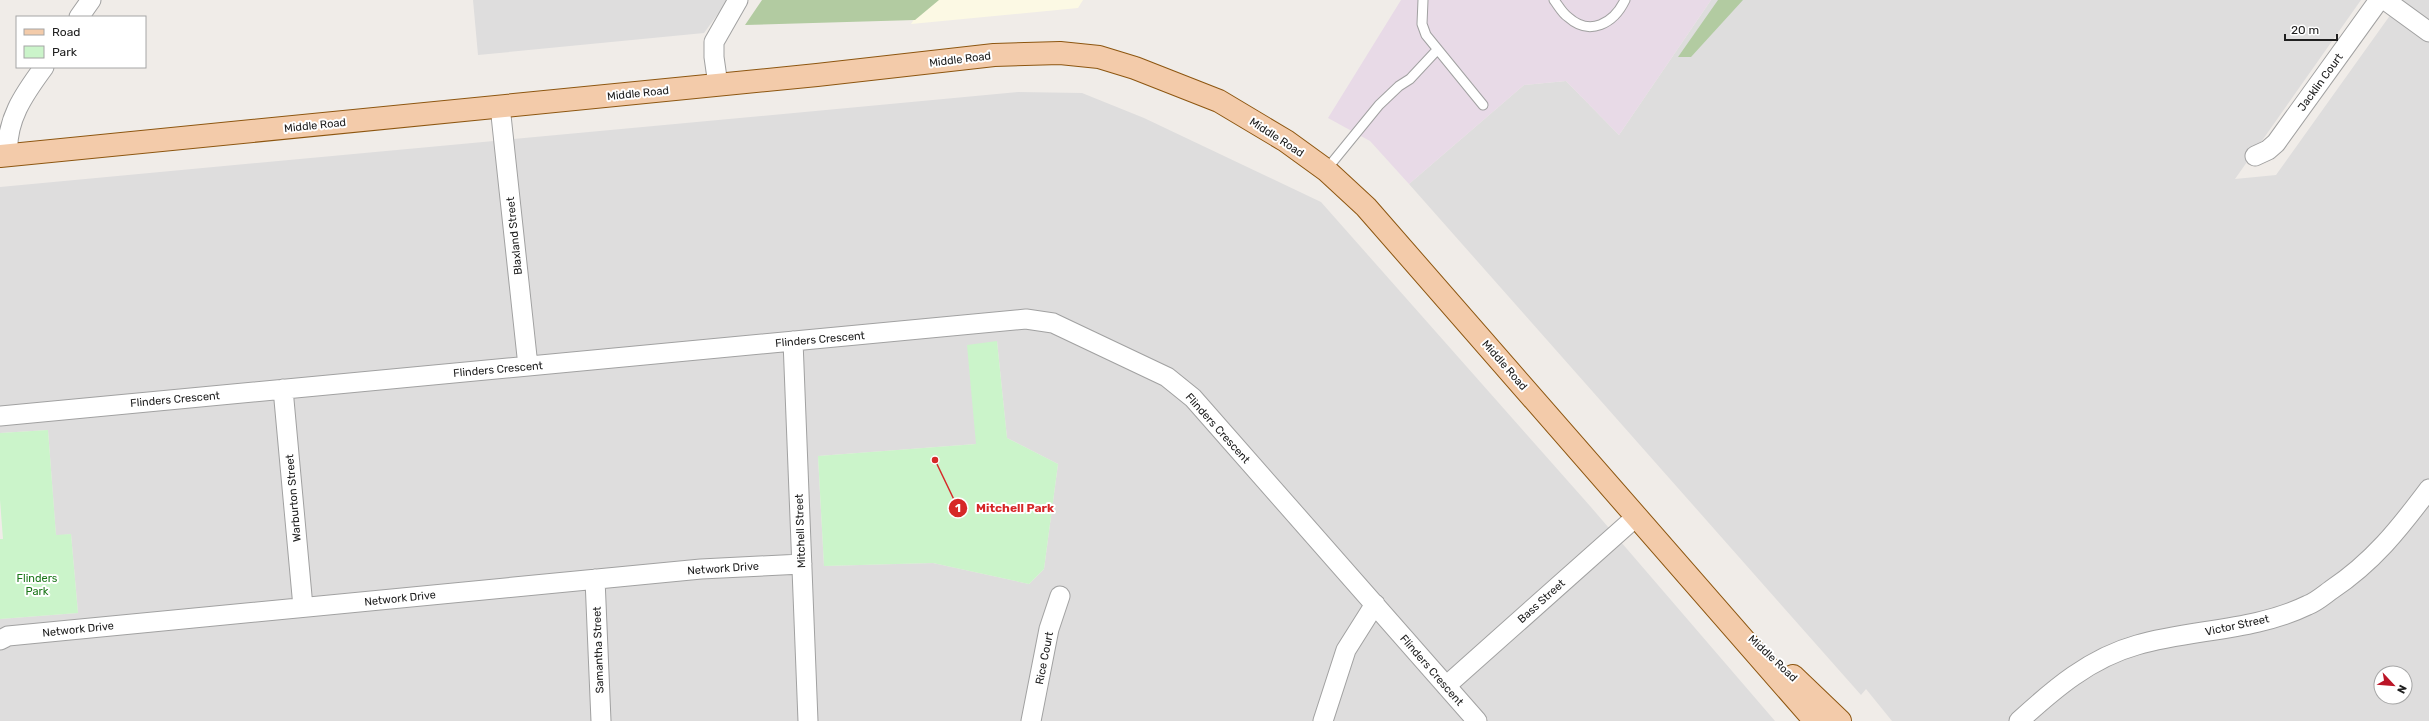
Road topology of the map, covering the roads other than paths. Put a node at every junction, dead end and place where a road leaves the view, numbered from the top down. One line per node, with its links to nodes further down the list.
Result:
1 (91, 0): 8 (street)
2 (738, 0): 12 (street)
3 (1423, 0): 10 (lane)
4 (1554, 0): 5 (lane)
5 (1625, 0)
6 (2379, 0): 16 (street, Jacklin Court)
7 (2385, 0): 9 (street)
8 (80, 16)
9 (2429, 32)
10 (1438, 50): 13 (lane); 17 (lane)
11 (43, 68): 15 (street)
12 (718, 85): 14 (main road, Middle Road); 17 (main road, Middle Road)
13 (1483, 105)
14 (500, 106): 15 (main road, Middle Road); 19 (street, Blaxland Street)
15 (4, 156)
16 (2255, 156)
17 (1326, 170): 23 (main road, Middle Road)
18 (793, 341): 19 (street, Flinders Crescent); 24 (street, Mitchell Street); 28 (street, Flinders Crescent)
19 (528, 366): 20 (street, Flinders Crescent)
20 (283, 389): 21 (street, Flinders Crescent); 29 (street, Warburton Street)
21 (0, 416)
22 (2429, 489): 39 (street, Victor Street)
23 (1637, 516): 26 (main road, Middle Road); 31 (street, Bass Street)
24 (802, 564): 25 (street, Network Drive); 33 (street, Mitchell Street)
25 (595, 579): 29 (street, Network Drive); 32 (street, Samantha Street)
26 (1706, 595): 37 (main road, Middle Road); 38 (main road, Middle Road)
27 (1060, 596): 34 (street, Rice Court)
28 (1374, 604): 31 (street, Flinders Crescent); 35 (street)
29 (303, 607): 30 (street, Network Drive)
30 (0, 640)
31 (1446, 686): 36 (street, Flinders Crescent)
32 (601, 721)
33 (808, 721)
34 (1031, 721)
35 (1323, 721)
36 (1477, 721)
37 (1815, 721)
38 (1840, 721)
39 (2019, 721)

